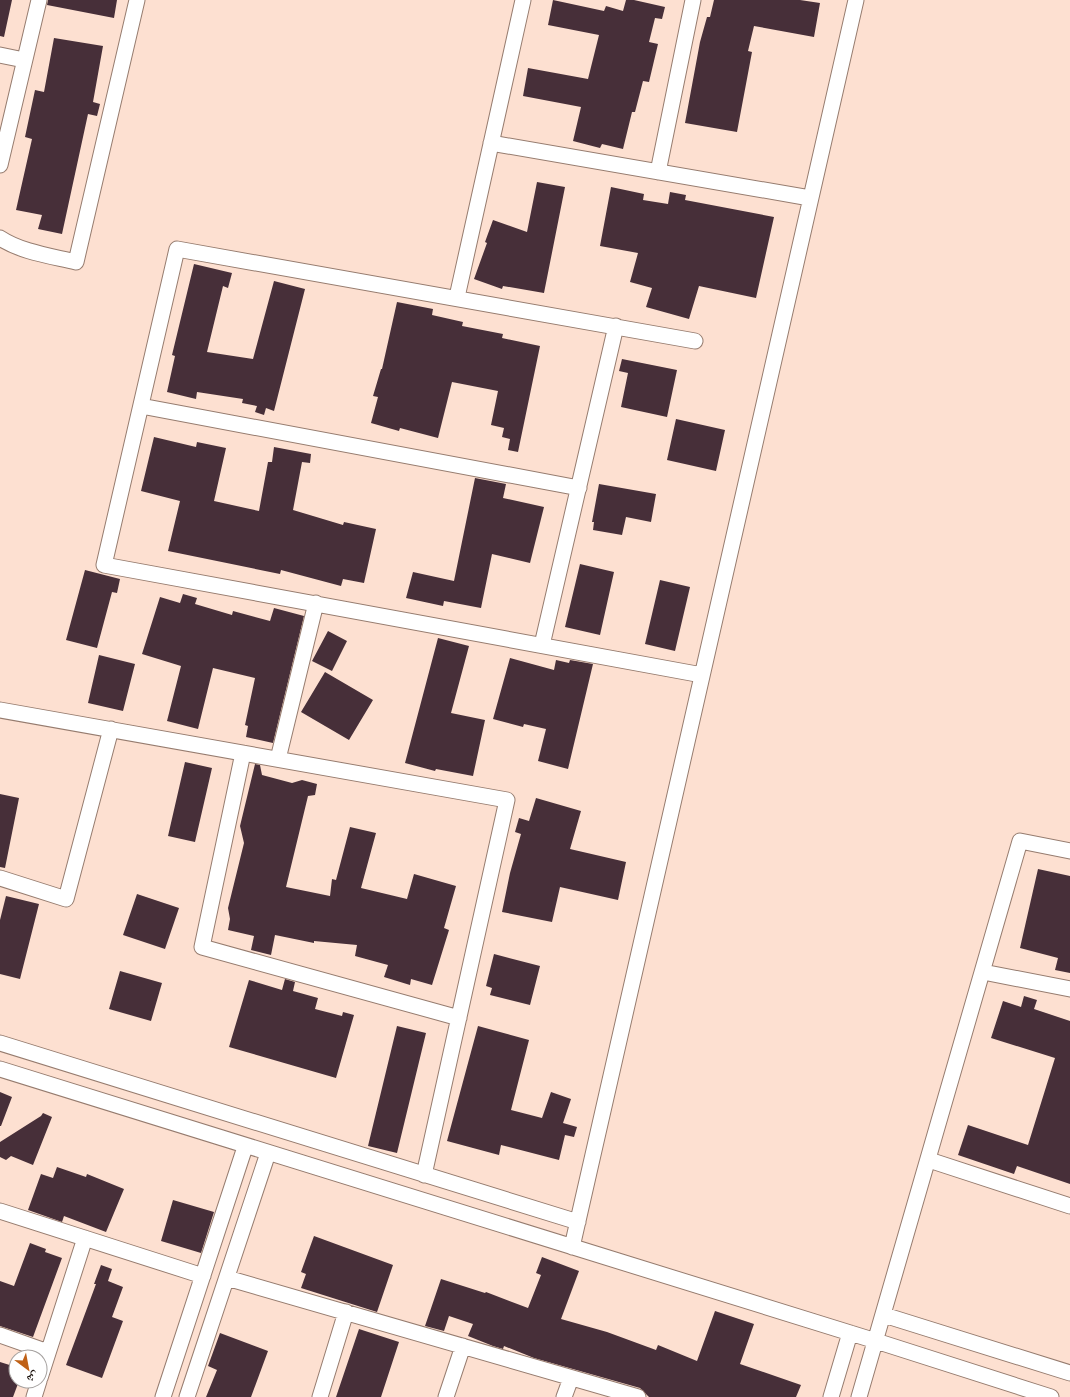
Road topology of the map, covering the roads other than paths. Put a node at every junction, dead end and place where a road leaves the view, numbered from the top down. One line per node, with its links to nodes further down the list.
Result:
1 (38, 0): 7 (street)
2 (138, 0): 12 (street)
3 (523, 0): 8 (street)
4 (693, 0): 10 (street)
5 (856, 0): 11 (street)
6 (0, 55): 7 (street)
7 (24, 60): 9 (street)
8 (491, 143): 10 (street); 13 (street)
9 (0, 165)
10 (658, 172): 11 (street)
11 (810, 198): 20 (street)
12 (0, 238)
13 (457, 297): 14 (street); 16 (street)
14 (616, 326): 15 (street); 17 (street)
15 (695, 340)
16 (141, 406): 17 (street); 18 (street)
17 (579, 488): 19 (street)
18 (316, 603): 19 (street); 24 (street)
19 (542, 646): 20 (street)
20 (702, 675): 38 (street)
21 (0, 710): 22 (street)
22 (111, 730): 23 (street); 26 (street)
23 (243, 753): 24 (street); 29 (street)
24 (278, 759): 29 (street)
25 (1070, 851): 27 (street)
26 (0, 878)
27 (983, 972): 28 (street); 34 (street)
28 (1070, 989)
29 (459, 1018): 35 (street)
30 (0, 1043): 35 (street)
31 (0, 1069): 32 (street)
32 (245, 1147): 33 (street); 41 (street)
33 (268, 1154): 40 (street); 42 (street)
34 (929, 1160): 36 (street); 44 (street)
35 (424, 1175): 38 (street)
36 (1070, 1206)
37 (0, 1211): 39 (street)
38 (578, 1222): 40 (street)
39 (85, 1238): 41 (street); 50 (street)
40 (572, 1247): 45 (street)
41 (203, 1276): 53 (street)
42 (227, 1278): 43 (street); 54 (street)
43 (346, 1312): 48 (street); 55 (street)
44 (884, 1315): 47 (street); 51 (street)
45 (850, 1333): 47 (street); 59 (street)
46 (0, 1335): 49 (street)
47 (876, 1341): 60 (street); 61 (street)
48 (463, 1346): 52 (street); 56 (street)
49 (40, 1349)
50 (48, 1352)
51 (1070, 1373)
52 (571, 1378): 57 (street); 58 (street)
53 (163, 1397)
54 (187, 1397)
55 (320, 1397)
56 (446, 1397)
57 (564, 1397)
58 (638, 1397)
59 (831, 1397)
60 (859, 1397)
61 (1051, 1397)

